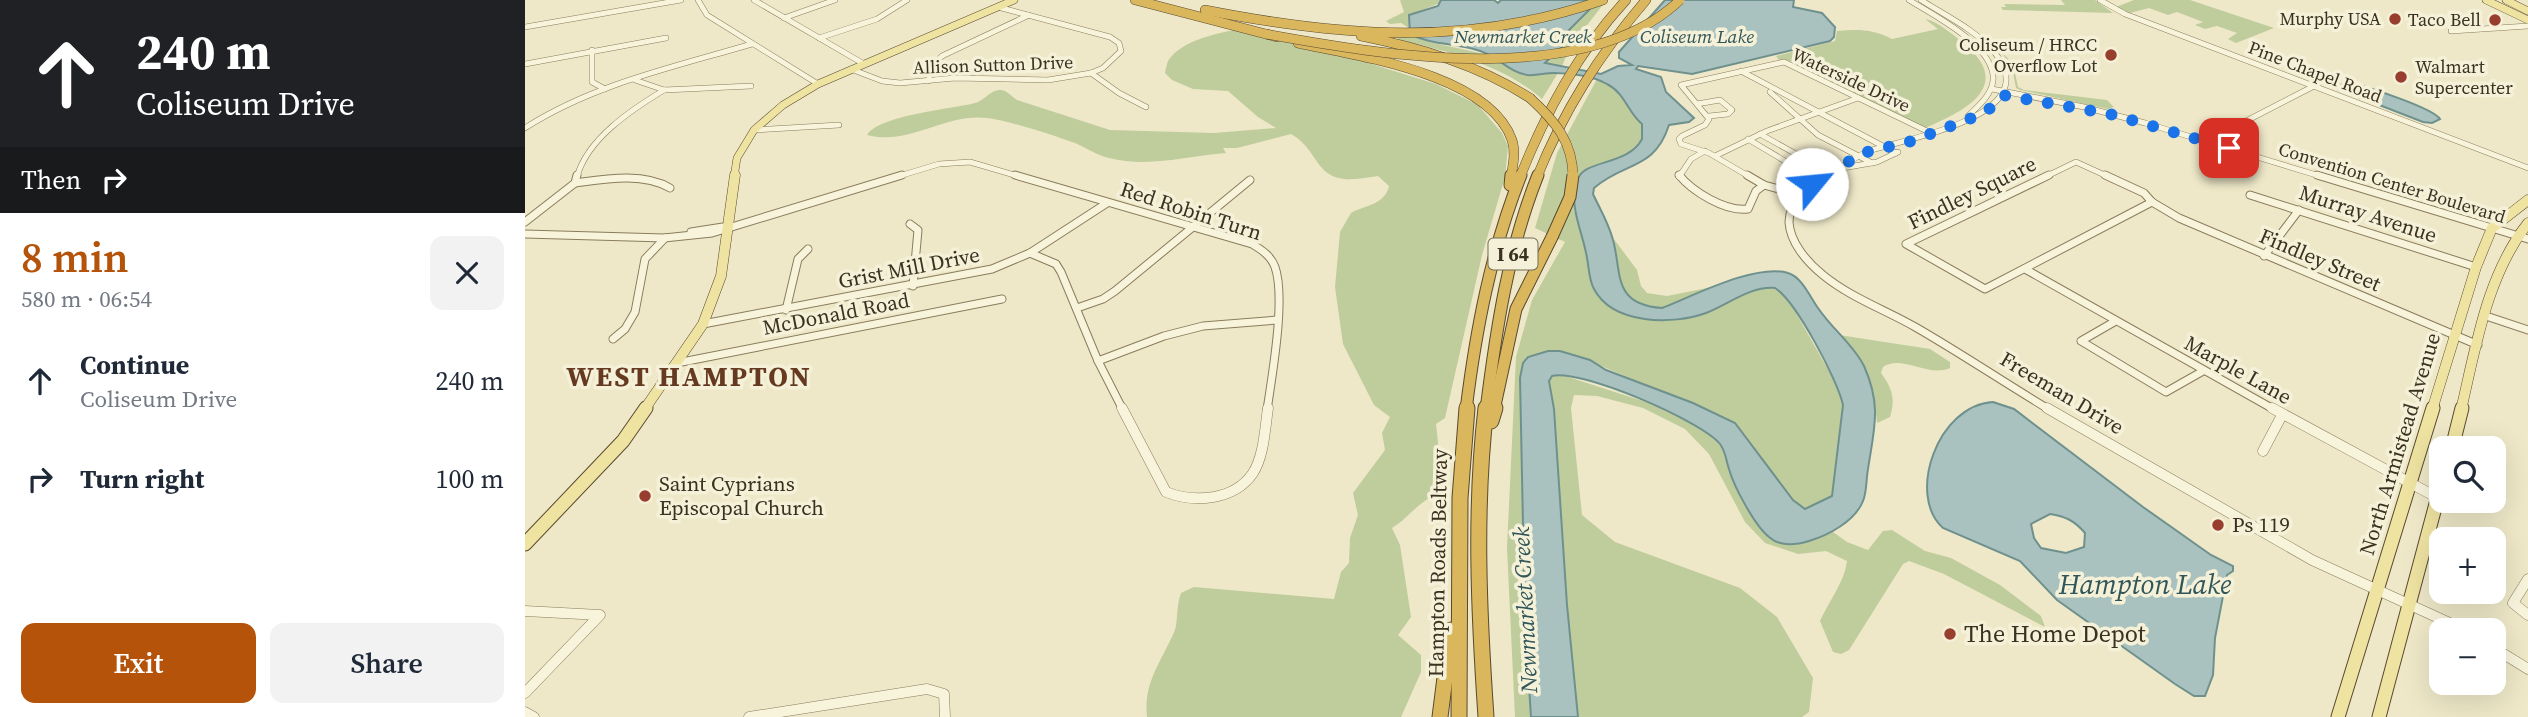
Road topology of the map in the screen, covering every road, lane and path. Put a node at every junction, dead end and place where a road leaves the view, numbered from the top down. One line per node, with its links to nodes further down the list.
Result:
1 (681, 0): 25 (street)
2 (698, 0): 31 (street)
3 (754, 0): 21 (street)
4 (835, 0): 21 (street)
5 (907, 0): 30 (street)
6 (1014, 0): 18 (main road)
7 (1135, 0): 28 (highway)
8 (1164, 0): 22 (highway)
9 (1603, 0): 26 (highway)
10 (1626, 0): 81 (highway, I 64)
11 (1646, 0): 115 (highway, I 64)
12 (1680, 0): 28 (highway, bridge)
13 (1909, 0): 46 (street)
14 (1921, 0): 47 (street)
15 (2100, 0): 43 (street, Pine Chapel Road)
16 (2486, 0): 23 (main road)
17 (2506, 0): 19 (main road)
18 (998, 7): 20 (street, Allison Sutton Drive); 34 (main road)
19 (2528, 10)
20 (1029, 15): 37 (street, Allison Sutton Drive); 39 (street)
21 (784, 19): 30 (street)
22 (1250, 19): 26 (highway); 115 (highway, bridge)
23 (2528, 20)
24 (2528, 26): 27 (street)
25 (525, 27)
26 (1392, 31)
27 (2451, 31)
28 (1266, 34): 60 (highway, bridge)
29 (666, 38): 32 (street)
30 (819, 38): 34 (street)
31 (752, 44): 38 (street); 41 (street)
32 (591, 50): 33 (street); 44 (street)
33 (525, 64)
34 (864, 64): 35 (main road)
35 (851, 69): 39 (street, Allison Sutton Drive); 41 (main road)
36 (1741, 71): 40 (street); 48 (street, Waterside Drive); 49 (street, Waterside Drive)
37 (1091, 73): 39 (street, Allison Sutton Drive); 50 (street)
38 (635, 80): 44 (street); 45 (street)
39 (928, 81)
40 (1759, 83): 51 (street); 53 (street)
41 (818, 84): 57 (main road)
42 (751, 86): 45 (street)
43 (2313, 86): 61 (street); 70 (street, Pine Chapel Road)
44 (605, 89): 56 (street)
45 (664, 90): 73 (street)
46 (1992, 91): 47 (street, Convention Center Boulevard); 54 (street)
47 (2004, 93): 54 (street); 88 (street, Convention Center Boulevard)
48 (1858, 98): 51 (street); 58 (street, Waterside Drive)
49 (1697, 104): 52 (street, Waterside Drive); 52 (street)
50 (1146, 107)
51 (1818, 113): 53 (street); 64 (street)
52 (1709, 116): 65 (street)
53 (1801, 119): 59 (street); 68 (street)
54 (1960, 122): 58 (street)
55 (839, 125): 57 (street)
56 (526, 127)
57 (754, 130): 86 (main road)
58 (1931, 133): 63 (street)
59 (1760, 134): 62 (street); 62 (street)
60 (1511, 136): 81 (highway)
61 (2215, 137)
62 (1748, 139): 67 (street)
63 (1912, 141): 64 (street); 66 (street)
64 (1883, 146): 66 (street); 68 (street)
65 (1705, 151): 67 (street); 74 (street)
66 (1896, 153): 69 (street)
67 (1715, 156): 74 (street)
68 (1858, 156): 69 (street); 71 (street)
69 (1872, 163): 71 (street)
70 (2526, 167)
71 (1840, 169): 76 (street)
72 (1249, 180): 87 (street)
73 (575, 183): 75 (street); 83 (street)
74 (1764, 185): 76 (street)
75 (670, 188)
76 (1800, 195): 123 (street, Freeman Drive)
77 (2250, 195): 82 (street, Murray Avenue)
78 (2528, 200): 88 (main road, North Armistead Avenue)
79 (2152, 202): 95 (street, Findley Street); 97 (street, Findley Square); 97 (street, Findley Square)
80 (1107, 203): 86 (street, Red Robin Turn); 87 (street, Red Robin Turn); 94 (street, Grist Mill Drive)
81 (1508, 205): 122 (highway, Hampton Roads Beltway / I 64)
82 (2299, 211): 95 (street); 96 (street, Murray Avenue)
83 (525, 222)
84 (2528, 222): 90 (main road)
85 (909, 224): 98 (street)
86 (726, 227): 91 (street, Red Robin Turn); 105 (main road)
87 (1191, 227): 100 (street); 103 (street, Red Robin Turn)
88 (2492, 229): 90 (street, Convention Center Boulevard); 96 (main road, North Armistead Avenue)
89 (525, 234): 91 (street, Red Robin Turn)
90 (2515, 235): 92 (street, Convention Center Boulevard); 102 (main road)
91 (664, 238): 108 (street)
92 (2528, 239)
93 (808, 249): 101 (street)
94 (1030, 253): 98 (street, Grist Mill Drive); 100 (street, Red Robin Turn)
95 (2264, 256): 107 (street, Findley Street)
96 (2476, 267): 107 (main road, North Armistead Avenue)
97 (2025, 269): 104 (street, Marple Lane)
98 (913, 286): 101 (street, Grist Mill Drive)
99 (1002, 299): 111 (street, McDonald Road)
100 (1077, 308): 110 (street, Red Robin Turn)
101 (786, 310): 105 (street, Grist Mill Drive)
102 (2486, 316): 106 (street); 109 (main road)
103 (1277, 320): 110 (street); 110 (street, Red Robin Turn)
104 (2114, 322): 112 (street, Marple Lane); 112 (street)
105 (703, 324): 111 (main road)
106 (2528, 330)
107 (2455, 336): 109 (street, Findley Street); 117 (main road, North Armistead Avenue)
108 (613, 339)
109 (2478, 345): 114 (main road)
110 (1098, 361)
111 (677, 363): 120 (main road)
112 (2203, 371): 113 (street, Marple Lane)
113 (2282, 415): 116 (street); 117 (street, Marple Lane)
114 (2455, 436)
115 (1485, 441): 137 (highway, Hampton Roads Beltway / I 64)
116 (2263, 451)
117 (2411, 484): 118 (street, Marple Lane); 123 (main road, North Armistead Avenue)
118 (2429, 488)
119 (2433, 513): 124 (main road)
120 (525, 544)
121 (2528, 579): 126 (street)
122 (1457, 581): 135 (highway); 136 (highway, Hampton Roads Beltway / I 64)
123 (2377, 591): 124 (street, Freeman Drive); 138 (main road, North Armistead Avenue)
124 (2410, 606): 127 (street, Freeman Drive); 139 (main road)
125 (525, 611): 130 (street)
126 (2528, 615)
127 (2438, 618)
128 (2506, 655): 129 (street)
129 (2528, 669)
130 (525, 693)
131 (525, 712): 132 (street)
132 (534, 717)
133 (749, 717): 134 (street)
134 (945, 717)
135 (1440, 717)
136 (1459, 717)
137 (1487, 717)
138 (2338, 717)
139 (2379, 717)

